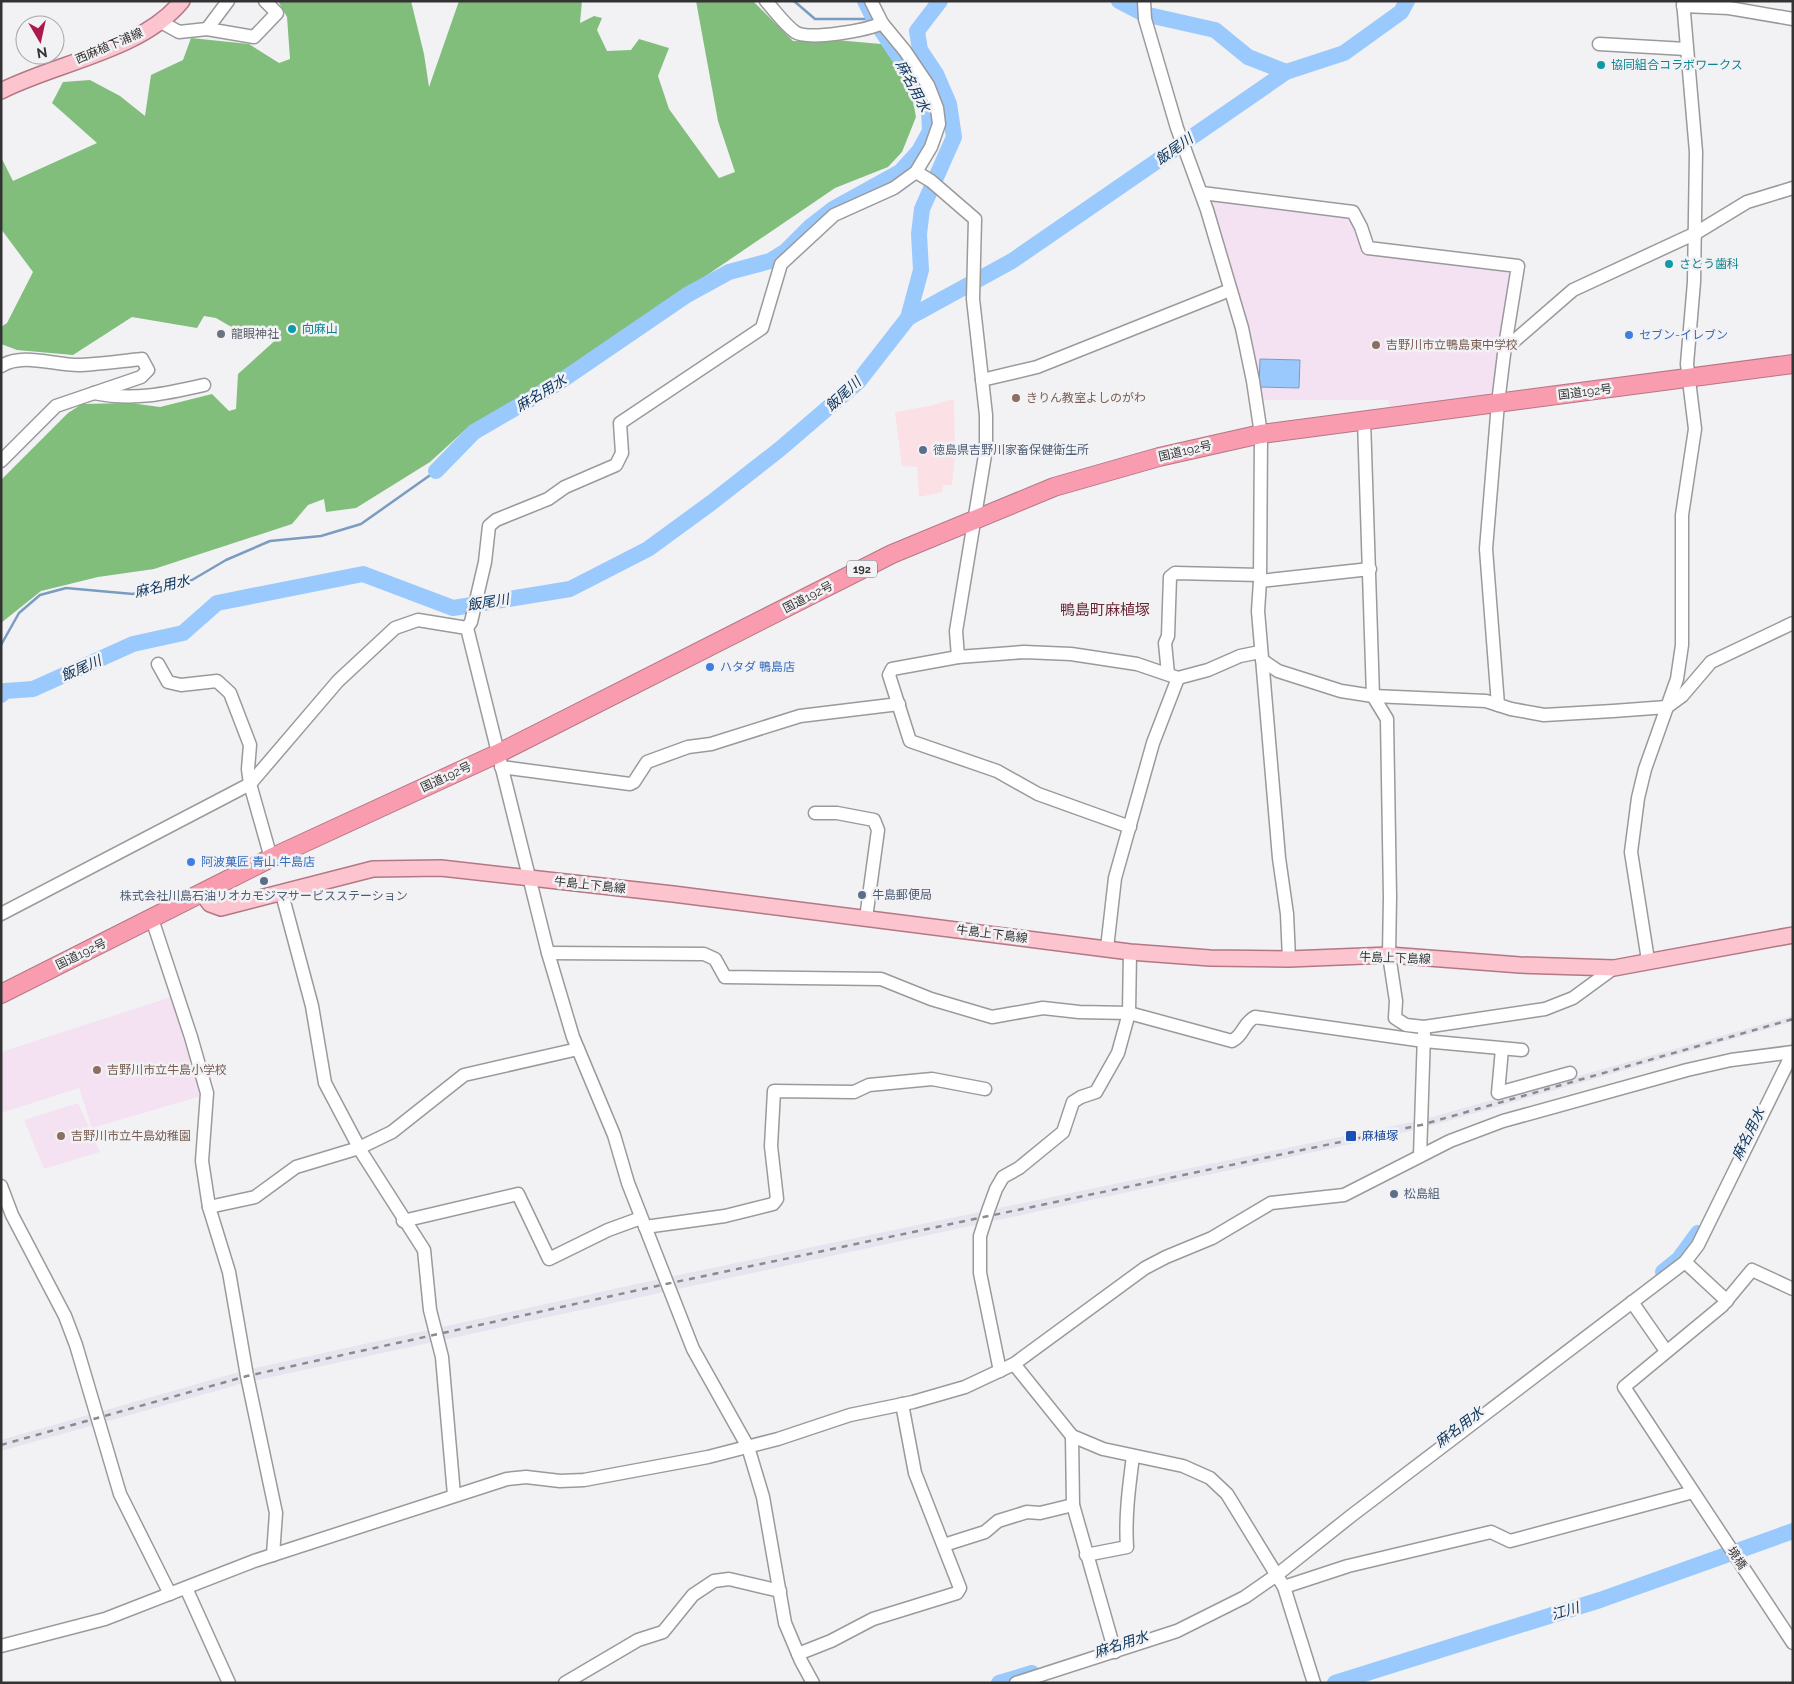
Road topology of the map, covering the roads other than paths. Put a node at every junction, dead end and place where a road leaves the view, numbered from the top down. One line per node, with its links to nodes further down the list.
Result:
1 (182, 1): 10 (main road, 西麻植下浦線)
2 (228, 1): 12 (street)
3 (265, 1): 12 (street)
4 (766, 1): 11 (street)
5 (871, 1): 11 (street)
6 (1683, 4): 7 (street); 14 (street)
7 (1729, 5): 9 (street)
8 (1145, 9): 18 (street)
9 (1793, 19)
10 (161, 22): 12 (street); 15 (main road, 西麻植下浦線)
11 (878, 24): 16 (street)
12 (207, 29)
13 (1599, 44): 14 (street)
14 (1686, 49): 19 (street)
15 (1, 91)
16 (916, 172): 25 (street); 36 (street)
17 (1793, 188): 19 (street)
18 (1202, 193): 20 (street); 21 (street)
19 (1696, 233): 21 (street); 24 (street)
20 (1230, 290): 25 (street); 30 (street)
21 (1505, 346): 28 (street)
22 (1793, 364): 24 (highway, 国道192号 / 192)
23 (1, 366): 27 (street)
24 (1688, 378): 28 (highway, 国道192号 / 192); 44 (street)
25 (982, 380): 32 (street)
26 (204, 385): 27 (street)
27 (94, 393): 31 (street)
28 (1498, 403): 29 (highway, 国道192号 / 192); 43 (street)
29 (1364, 420): 30 (highway, 国道192号 / 192); 33 (street)
30 (1261, 434): 32 (highway, 国道192号 / 192); 34 (street)
31 (1, 461)
32 (974, 519): 38 (street); 45 (highway, 国道192号 / 192)
33 (1370, 569): 34 (street); 41 (street)
34 (1260, 578): 37 (street); 40 (street)
35 (1793, 624): 44 (street)
36 (469, 625): 45 (street); 46 (street)
37 (1261, 656): 40 (street); 41 (street); 61 (street)
38 (958, 657): 40 (street); 42 (street)
39 (158, 664): 46 (street)
40 (1173, 676): 48 (street)
41 (1373, 696): 43 (street); 60 (street)
42 (898, 704): 45 (street); 48 (street)
43 (1498, 705): 44 (street)
44 (1666, 707): 62 (street)
45 (500, 760): 49 (highway, 国道192号 / 192); 50 (street)
46 (250, 784): 49 (street); 53 (street)
47 (815, 813): 54 (street)
48 (1130, 827): 57 (street)
49 (271, 858): 51 (highway, 国道192号 / 192)
50 (529, 879): 52 (main road, 牛島上下島線); 54 (main road, 牛島上下島線); 59 (street)
51 (202, 893): 52 (main road, 牛島上下島線); 55 (highway, 国道192号 / 192)
52 (282, 894): 74 (street)
53 (1, 914)
54 (866, 918): 57 (main road, 牛島上下島線)
55 (152, 919): 64 (highway, 国道192号 / 192); 77 (street)
56 (1793, 935): 62 (main road, 牛島上下島線)
57 (1107, 948): 58 (main road, 牛島上下島線)
58 (1130, 952): 61 (main road, 牛島上下島線); 65 (street)
59 (548, 953): 65 (street); 68 (street)
60 (1389, 955): 61 (main road, 牛島上下島線); 63 (main road, 牛島上下島線); 66 (street)
61 (1289, 959)
62 (1648, 960): 63 (main road, 牛島上下島線)
63 (1614, 968): 66 (street)
64 (1, 994)
65 (1129, 1014): 67 (street); 86 (street)
66 (1424, 1027): 67 (street)
67 (1424, 1041): 69 (street); 75 (street)
68 (578, 1049): 74 (street); 79 (street)
69 (1502, 1049): 70 (street); 72 (street)
70 (1522, 1050)
71 (1788, 1052): 75 (street); 80 (street)
72 (1570, 1073)
73 (986, 1089): 79 (street)
74 (360, 1148): 77 (street); 78 (street)
75 (1420, 1156): 85 (street)
76 (1, 1186): 101 (street)
77 (209, 1207): 95 (street)
78 (404, 1221): 79 (street); 92 (street)
79 (643, 1222): 89 (street)
80 (1685, 1262): 82 (street); 83 (street)
81 (1793, 1288): 82 (street)
82 (1727, 1301): 84 (street)
83 (1632, 1302): 84 (street); 97 (street)
84 (1666, 1351): 91 (street, 境橋)
85 (1014, 1364): 86 (street); 88 (street)
86 (1000, 1371): 87 (street)
87 (902, 1404): 89 (street); 94 (street)
88 (1072, 1436): 90 (street); 93 (street)
89 (748, 1448): 92 (street); 100 (street)
90 (1134, 1456): 96 (street); 97 (street)
91 (1693, 1492): 98 (street); 102 (street, 境橋)
92 (454, 1495): 95 (street)
93 (1073, 1505): 94 (street); 96 (street)
94 (944, 1545): 105 (street)
95 (273, 1555): 99 (street)
96 (1086, 1555): 104 (street)
97 (1275, 1570): 98 (street); 104 (street)
98 (1284, 1587): 110 (street)
99 (186, 1588): 101 (street); 106 (street)
100 (780, 1591): 105 (street); 107 (street)
101 (170, 1594): 103 (street)
102 (1793, 1644)
103 (1, 1646)
104 (1113, 1648): 109 (street)
105 (798, 1654): 108 (street)
106 (230, 1683)
107 (565, 1683)
108 (813, 1683)
109 (1016, 1683)
110 (1314, 1683)

